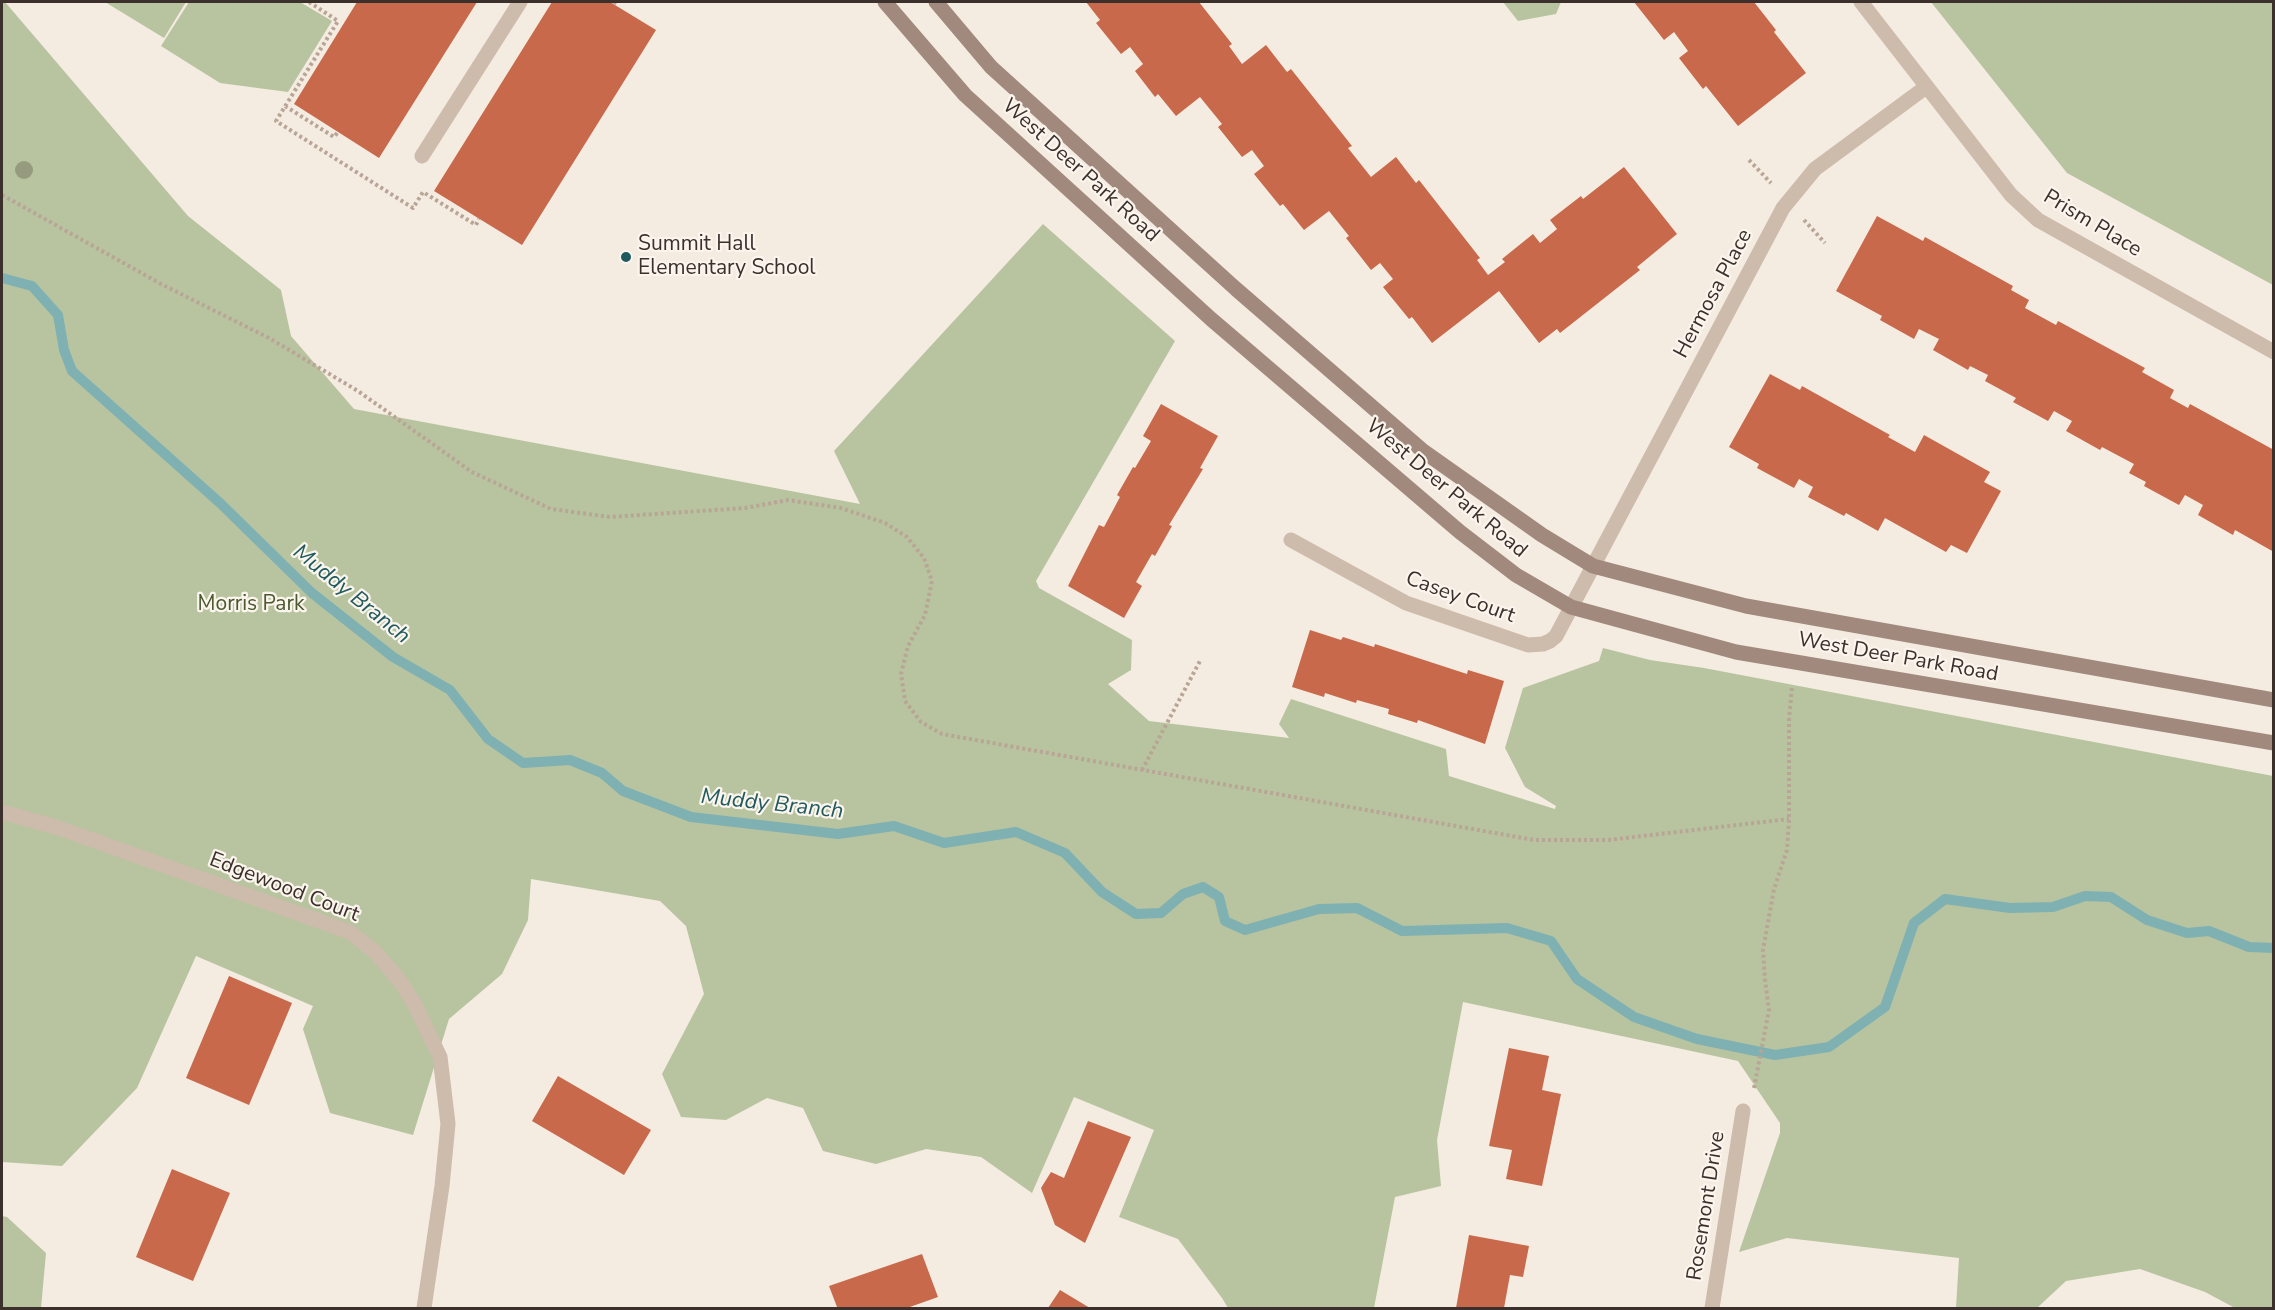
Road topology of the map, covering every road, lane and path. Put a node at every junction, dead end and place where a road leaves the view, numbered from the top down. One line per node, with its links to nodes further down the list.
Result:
1 (309, 2): 7 (path)
2 (520, 2): 9 (street)
3 (885, 2): 15 (street, West Deer Park Road)
4 (936, 2): 14 (street, West Deer Park Road)
5 (1862, 2): 6 (street, Prism Place)
6 (1926, 87): 12 (street, Prism Place); 14 (street, Hermosa Place)
7 (285, 106): 8 (path); 11 (path)
8 (338, 132)
9 (422, 156)
10 (2, 195): 20 (path)
11 (479, 219)
12 (2274, 352)
13 (1291, 540): 15 (street, Casey Court)
14 (1593, 566): 15 (street, Hermosa Place); 18 (street, West Deer Park Road)
15 (1571, 607): 17 (street, West Deer Park Road)
16 (1200, 661): 20 (path)
17 (1795, 662): 19 (street, West Deer Park Road); 22 (path)
18 (2274, 700)
19 (2274, 743)
20 (1142, 770): 22 (path)
21 (2, 812): 25 (street, Edgewood Court)
22 (1790, 819): 23 (path)
23 (1754, 1090)
24 (1743, 1111): 26 (street, Rosemont Drive)
25 (424, 1308)
26 (1712, 1308)

